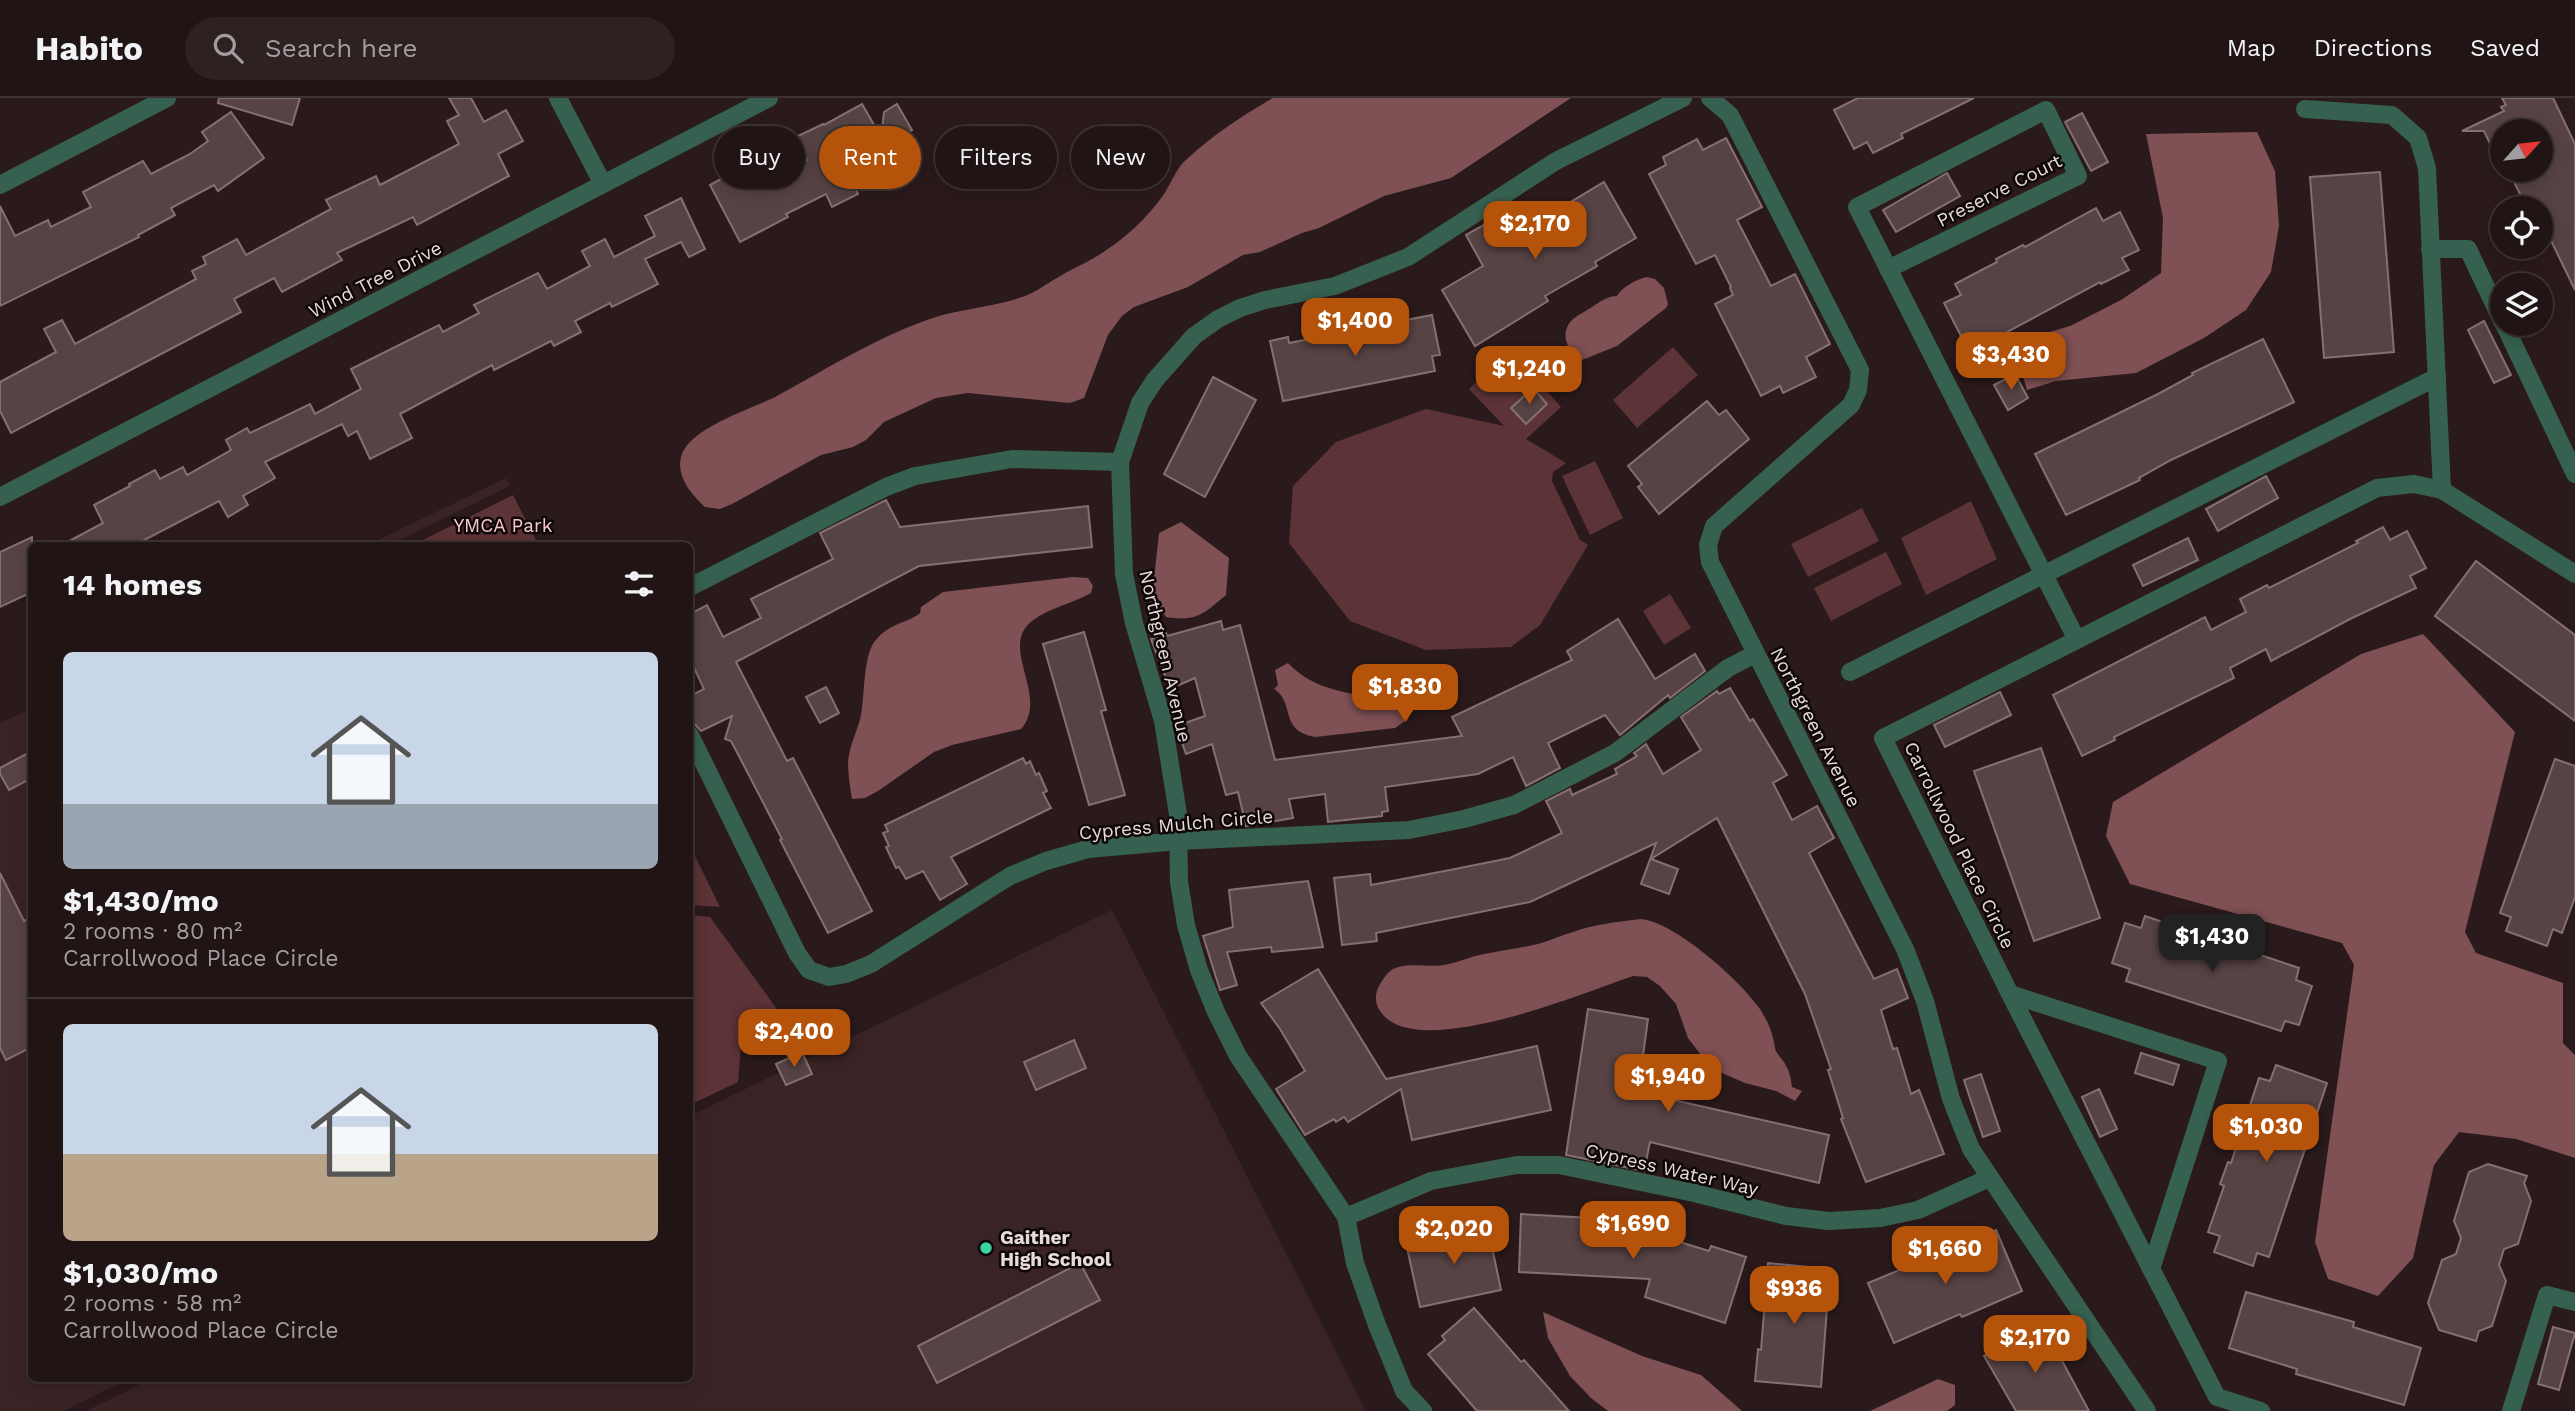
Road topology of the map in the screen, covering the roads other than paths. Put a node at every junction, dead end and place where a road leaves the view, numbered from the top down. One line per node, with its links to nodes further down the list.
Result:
1 (167, 98): 8 (street)
2 (558, 98): 7 (street)
3 (769, 98): 7 (street, Wind Tree Drive)
4 (1683, 98): 14 (street, Northgreen Avenue)
5 (1710, 98): 22 (street, Northgreen Avenue)
6 (2305, 108): 9 (street)
7 (603, 184): 17 (street, Wind Tree Drive)
8 (0, 185)
9 (2430, 248): 11 (street); 13 (street)
10 (1888, 269): 10 (street, Preserve Court); 18 (street, Preserve Court)
11 (2490, 295)
12 (2510, 336): 15 (street)
13 (2437, 377): 16 (street); 18 (street)
14 (1121, 462): 20 (street); 25 (street, Northgreen Avenue)
15 (2575, 474)
16 (2442, 490): 19 (street, Carrollwood Place Circle); 21 (street, Carrollwood Place Circle)
17 (0, 497)
18 (2044, 574): 21 (street, Preserve Court); 23 (street)
19 (2575, 574)
20 (693, 585)
21 (2076, 638): 26 (street, Carrollwood Place Circle)
22 (1755, 654): 25 (street, Cypress Mulch Circle); 27 (street, Northgreen Avenue)
23 (1850, 671)
24 (693, 740): 25 (street, Cypress Mulch Circle)
25 (1179, 841): 28 (street, Northgreen Avenue)
26 (2010, 994): 29 (street, Carrollwood Place Circle); 29 (street)
27 (1989, 1178): 28 (street, Cypress Water Way); 33 (street, Northgreen Avenue)
28 (1346, 1217): 32 (street, Northgreen Avenue)
29 (2151, 1269): 31 (street, Carrollwood Place Circle)
30 (2575, 1302): 35 (street)
31 (2219, 1404): 34 (street, Carrollwood Place Circle)
32 (1423, 1411)
33 (2147, 1411)
34 (2261, 1411)
35 (2511, 1411)

